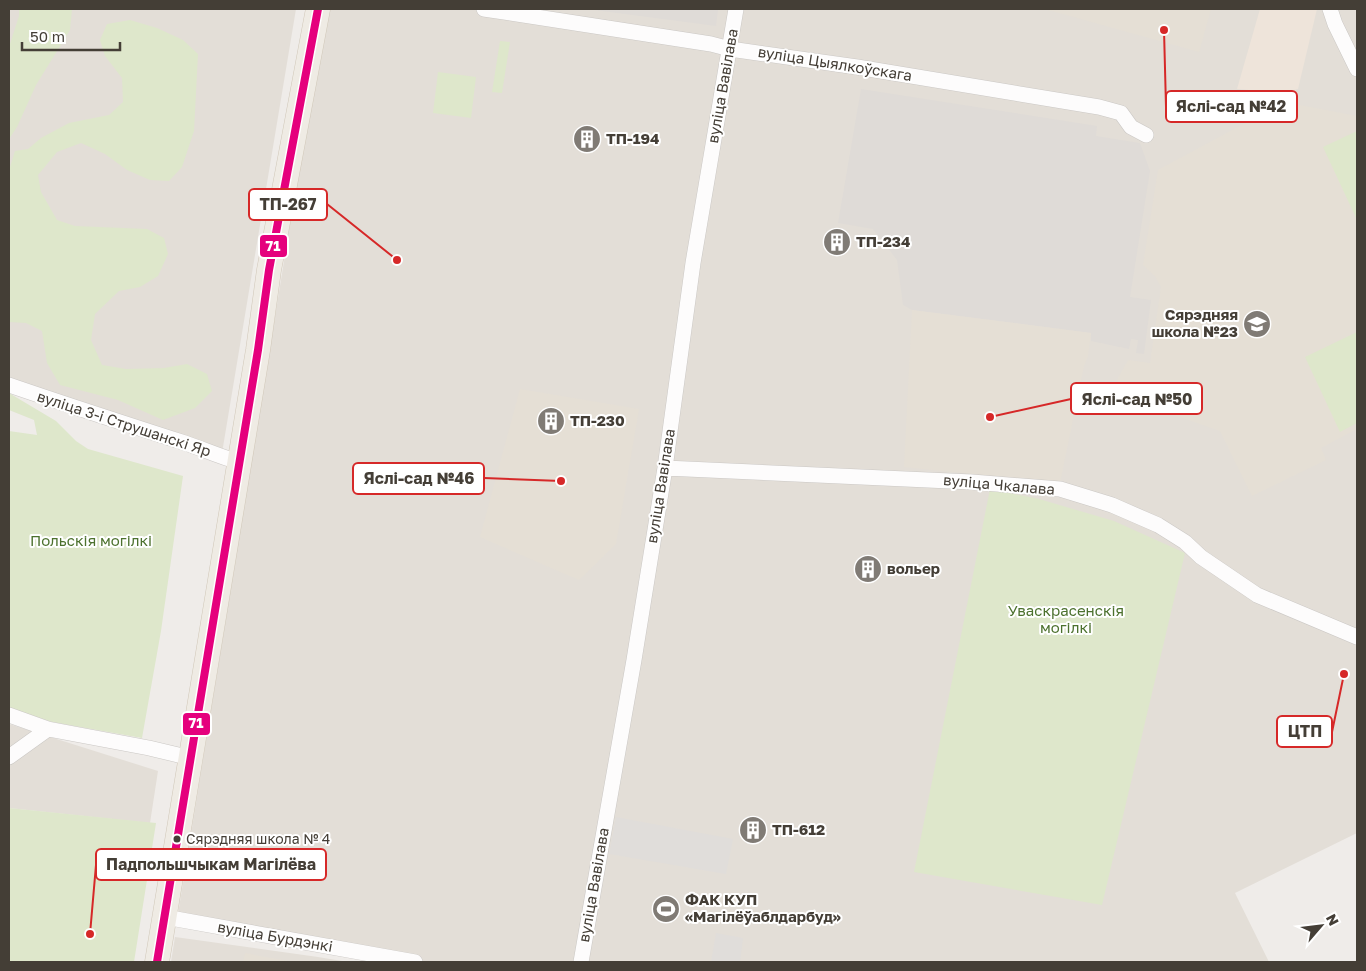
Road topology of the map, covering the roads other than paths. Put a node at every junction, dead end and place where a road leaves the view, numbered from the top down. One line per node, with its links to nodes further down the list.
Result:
1 (318, 9): 9 (main road)
2 (484, 9): 5 (street, вуліца Цыялкоўскага)
3 (736, 9): 5 (street, вуліца Вавілава)
4 (1330, 9): 6 (street)
5 (730, 49): 7 (street, вуліца Цыялкоўскага); 10 (street, вуліца Вавілава)
6 (1357, 68)
7 (1146, 135)
8 (9, 385): 9 (street, вуліца 3-і Струшанскі Яр)
9 (239, 462): 15 (main road)
10 (665, 468): 11 (street, вуліца Чкалава); 19 (street, вуліца Вавілава)
11 (1357, 637)
12 (9, 715): 13 (street)
13 (48, 729): 14 (street); 15 (street)
14 (9, 757)
15 (191, 758): 16 (main road)
16 (165, 917): 17 (main road); 18 (street, вуліца Бурдэнкі)
17 (157, 962)
18 (415, 962)
19 (581, 962)

